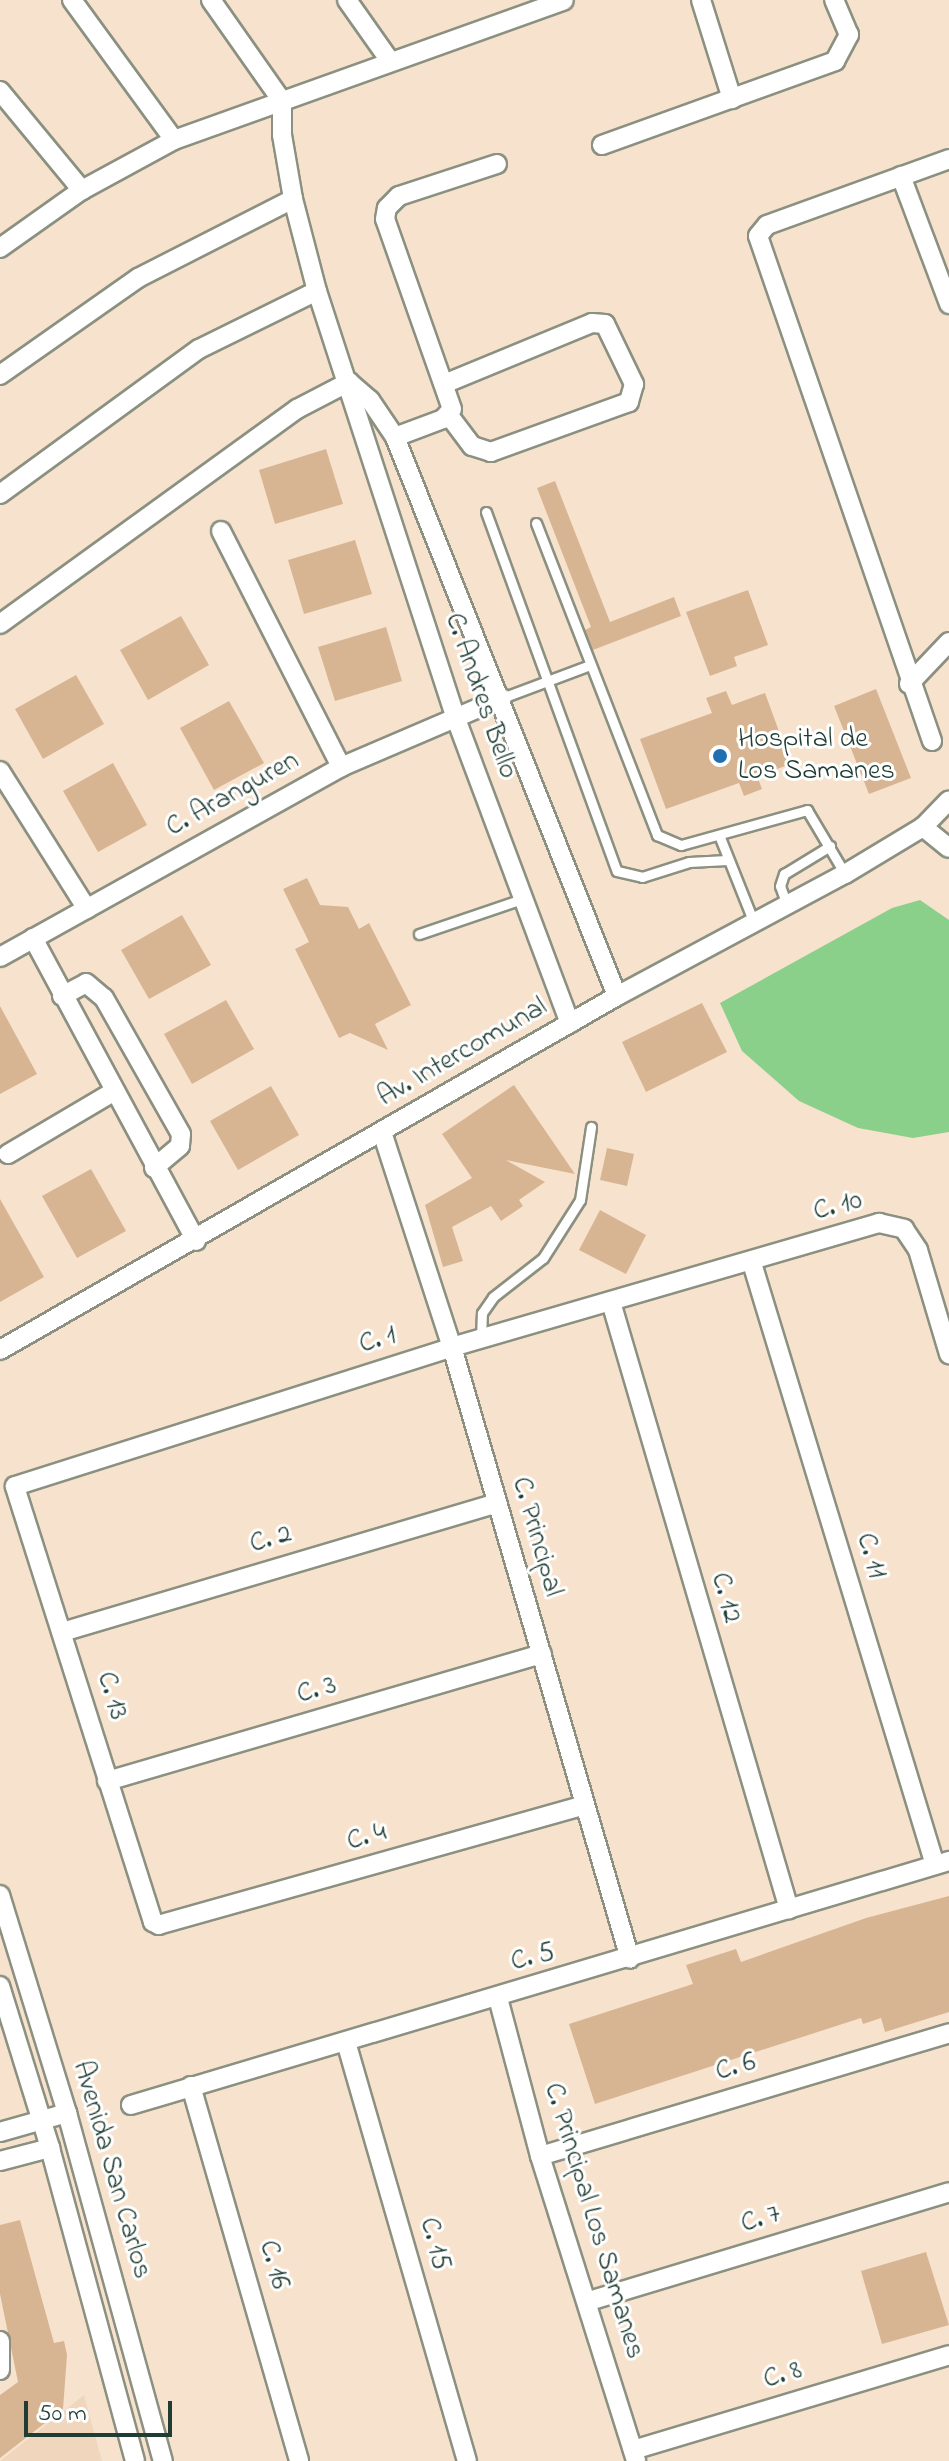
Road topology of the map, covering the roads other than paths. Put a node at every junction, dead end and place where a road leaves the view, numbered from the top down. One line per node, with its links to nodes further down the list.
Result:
1 (72, 0): 11 (street)
2 (211, 0): 10 (street)
3 (347, 0): 7 (street)
4 (564, 0): 7 (street)
5 (701, 0): 9 (street)
6 (834, 0): 9 (street)
7 (390, 61): 10 (street)
8 (0, 92): 16 (street)
9 (732, 99): 12 (street)
10 (282, 101): 11 (street); 17 (street, C. Andres Bello)
11 (174, 140): 16 (street)
12 (602, 145)
13 (949, 159): 15 (street)
14 (497, 164): 23 (street)
15 (901, 176): 20 (street); 34 (street)
16 (82, 190): 18 (street)
17 (293, 199): 19 (street, C. Andres Bello); 21 (street)
18 (0, 248)
19 (317, 291): 22 (street, C. Andres Bello); 26 (street)
20 (949, 304)
21 (0, 375)
22 (349, 382): 25 (street, C. Andres Bello); 30 (street); 36 (street, C. Andres Bello)
23 (444, 384): 24 (street); 24 (street)
24 (449, 415): 25 (street)
25 (395, 437): 35 (street, C. Andres Bello)
26 (0, 494)
27 (486, 512): 33 (lane)
28 (536, 523): 32 (lane)
29 (221, 531): 38 (street)
30 (0, 624)
31 (949, 642): 34 (street)
32 (590, 665): 33 (lane); 43 (lane)
33 (549, 677): 35 (lane); 46 (lane)
34 (909, 684): 37 (street)
35 (502, 698): 36 (street, C. Aranguren); 56 (street, C. Andres Bello)
36 (455, 716): 38 (street, C. Aranguren); 48 (street, C. Andres Bello)
37 (932, 741)
38 (341, 767): 50 (street, C. Aranguren)
39 (0, 771): 40 (street)
40 (5, 791): 50 (street)
41 (949, 800): 42 (street, Av. Intercomunal)
42 (923, 827): 45 (street); 47 (street, Av. Intercomunal)
43 (719, 835): 44 (lane); 46 (lane)
44 (830, 846): 47 (lane); 49 (lane)
45 (949, 848)
46 (727, 860): 51 (lane)
47 (845, 874): 49 (street, Av. Intercomunal)
48 (522, 899): 52 (lane); 57 (street, C. Andres Bello)
49 (787, 905): 51 (street, Av. Intercomunal)
50 (87, 909): 53 (street, C. Aranguren)
51 (754, 923): 56 (street, Av. Intercomunal)
52 (419, 934)
53 (33, 938): 54 (street, C. Aranguren); 55 (street)
54 (0, 957)
55 (62, 996): 58 (street); 62 (street)
56 (617, 996): 57 (street, Av. Intercomunal)
57 (570, 1023): 60 (street, Av. Intercomunal)
58 (113, 1092): 61 (street); 62 (street)
59 (591, 1127): 66 (lane)
60 (382, 1132): 63 (street, Av. Intercomunal); 67 (street, C. Principal)
61 (8, 1154)
62 (154, 1168): 63 (street)
63 (196, 1241): 68 (street, Av. Intercomunal)
64 (752, 1263): 65 (street, C. 1); 69 (street, C. 10); 76 (street, C. 11)
65 (611, 1302): 66 (street, C. 1); 78 (street, C. 12)
66 (481, 1339): 67 (street, C. 1)
67 (452, 1347): 70 (street, C. 1); 71 (street, C. Principal)
68 (0, 1350)
69 (949, 1354)
70 (24, 1482): 72 (street, C. 13)
71 (497, 1503): 72 (street, C. 2); 73 (street, C. Principal)
72 (62, 1632): 74 (street, C. 13)
73 (542, 1654): 74 (street, C. 3); 75 (street, C. Principal)
74 (107, 1781): 79 (street, C. 13)
75 (585, 1805): 79 (street, C. 4); 80 (street, C. Principal)
76 (942, 1863): 78 (street, C. 5)
77 (0, 1895): 87 (street, Avenida San Carlos)
78 (789, 1909): 80 (street, C. 5)
79 (165, 1925)
80 (630, 1959): 82 (street, C. 5)
81 (0, 1986): 88 (street, Avenida San Carlos)
82 (498, 1998): 84 (street, C. 5); 91 (street, C. Principal Los Samanes)
83 (949, 2033): 91 (street, C. 6)
84 (346, 2042): 85 (street, C. 5); 102 (street, C. 15)
85 (191, 2086): 86 (street, C. 5); 101 (street, C. 16)
86 (131, 2105)
87 (67, 2113): 88 (street); 100 (street, Avenida San Carlos)
88 (41, 2120): 89 (street); 90 (street, Avenida San Carlos)
89 (0, 2132)
90 (50, 2148): 92 (street); 99 (street, Avenida San Carlos)
91 (540, 2156): 94 (street, C. Principal Los Samanes)
92 (0, 2161)
93 (949, 2192): 94 (street, C. 7)
94 (589, 2301): 98 (street, C. Principal Los Samanes)
95 (0, 2341): 97 (street)
96 (949, 2355): 98 (street, C. 8)
97 (0, 2370)
98 (635, 2455)
99 (134, 2461)
100 (163, 2461)
101 (299, 2461)
102 (467, 2461)

